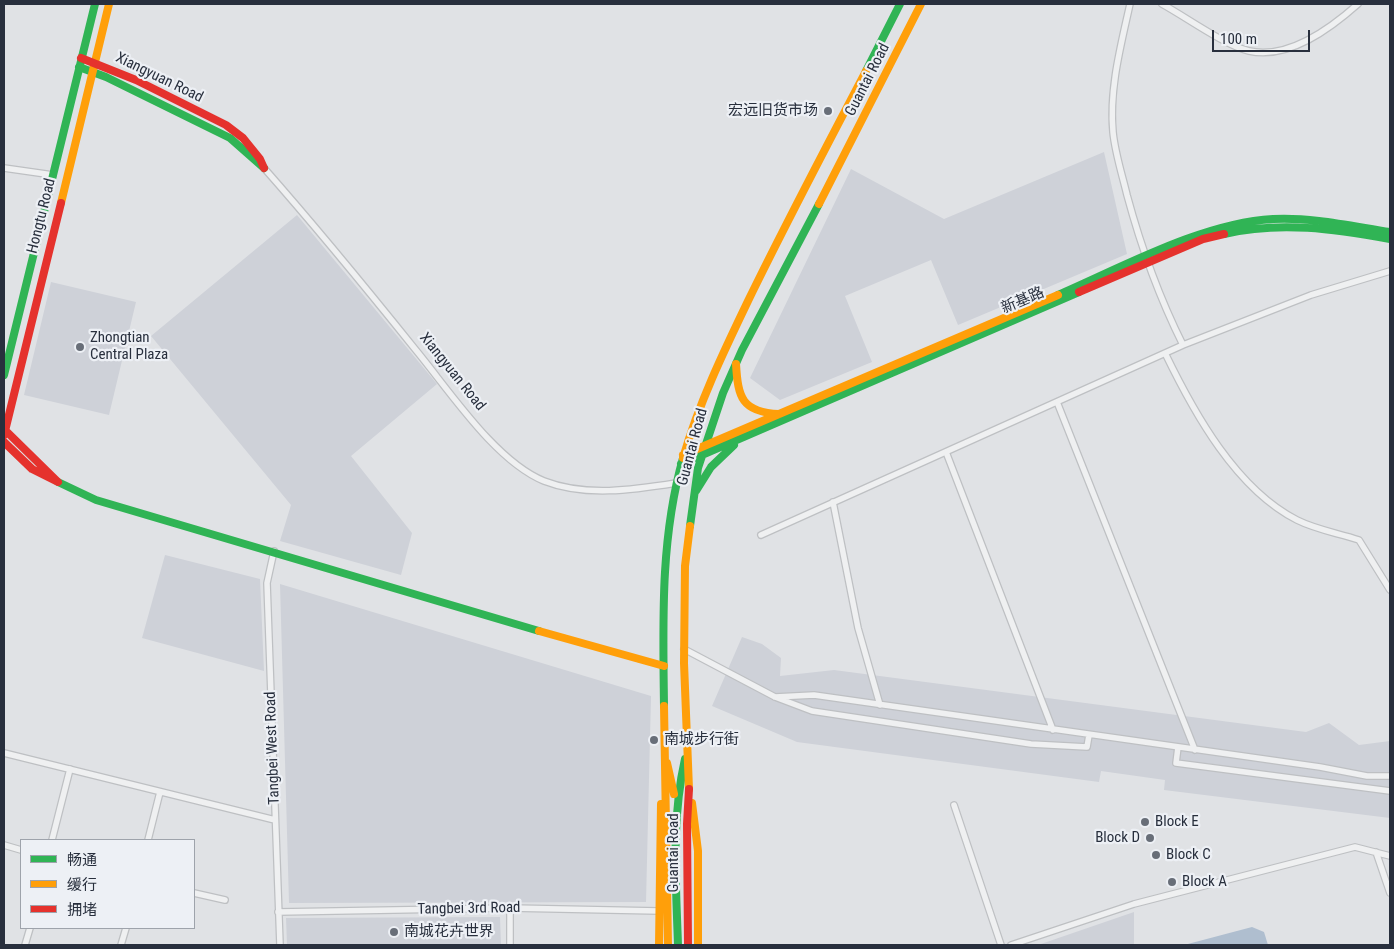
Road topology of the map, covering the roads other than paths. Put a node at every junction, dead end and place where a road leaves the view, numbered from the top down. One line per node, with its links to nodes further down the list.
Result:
1 (96, 4): 8 (main road, Hongtu Road)
2 (109, 4): 9 (main road, Hongtu Road)
3 (900, 4): 30 (main road, Guantai Road)
4 (921, 4): 21 (main road, Guantai Road)
5 (1130, 4): 17 (street)
6 (1162, 4): 7 (street)
7 (1358, 4)
8 (81, 58): 9 (main road, Xiangyuan Road); 10 (main road, Hongtu Road)
9 (94, 63): 11 (main road, Hongtu Road); 13 (main road, Xiangyuan Road)
10 (79, 67): 11 (main road, Xiangyuan Road); 14 (main road, Hongtu Road)
11 (92, 72): 13 (main road, Xiangyuan Road); 25 (main road, Hongtu Road)
12 (4, 168): 14 (street)
13 (264, 168): 33 (street, Xiangyuan Road)
14 (53, 175): 22 (main road, Hongtu Road)
15 (1390, 232): 17 (main road, 新基路)
16 (1390, 239): 17 (main road, 新基路)
17 (1147, 259): 19 (street); 24 (main road, 新基路); 26 (main road, 新基路)
18 (1390, 271): 19 (street)
19 (1183, 345): 20 (street)
20 (1165, 353): 23 (street); 38 (street)
21 (736, 364): 24 (main road); 28 (main road, Guantai Road)
22 (4, 370)
23 (1057, 402): 29 (street); 46 (street)
24 (783, 414): 28 (main road, 新基路)
25 (4, 431): 32 (main road)
26 (744, 438): 28 (main road, 新基路); 34 (main road)
27 (4, 442): 32 (main road)
28 (704, 451): 30 (main road, 新基路); 31 (main road, 新基路); 34 (main road, Guantai Road)
29 (946, 452): 35 (street); 43 (street)
30 (683, 455): 31 (main road, Guantai Road)
31 (681, 464): 33 (main road, Guantai Road)
32 (58, 482): 37 (main road)
33 (676, 483): 40 (main road, Guantai Road)
34 (694, 494): 39 (main road, Guantai Road)
35 (833, 502): 36 (street); 42 (street)
36 (761, 535)
37 (274, 551): 40 (main road); 58 (street, Tangbei West Road)
38 (1390, 590)
39 (684, 650): 41 (street); 49 (main road, Guantai Road)
40 (664, 666): 48 (main road, Guantai Road)
41 (775, 697): 42 (street); 44 (street)
42 (880, 705): 43 (street)
43 (1053, 730): 44 (street)
44 (1089, 735): 45 (street)
45 (1178, 747): 46 (street); 54 (street)
46 (1195, 750): 51 (street)
47 (4, 753): 50 (street)
48 (665, 753): 53 (main road, Guantai Road); 57 (main road)
49 (687, 754): 52 (main road, Guantai Road); 57 (main road)
50 (70, 769): 55 (street); 59 (street)
51 (1390, 776)
52 (690, 782): 80 (main road, Guantai Road); 81 (main road)
53 (664, 784): 70 (main road); 78 (main road, Guantai Road)
54 (1390, 791)
55 (160, 792): 58 (street); 60 (street)
56 (954, 805): 82 (street)
57 (676, 812): 79 (main road)
58 (275, 820): 69 (street, Tangbei West Road)
59 (52, 839)
60 (148, 839)
61 (4, 845): 62 (street)
62 (20, 850)
63 (1376, 852): 64 (street); 66 (street); 83 (street)
64 (1390, 856)
65 (195, 893): 67 (street)
66 (1390, 893)
67 (225, 900)
68 (510, 908): 69 (street, Tangbei 3rd Road); 70 (street, Tangbei 3rd Road); 76 (street)
69 (278, 912): 75 (street, Tangbei West Road)
70 (659, 912): 77 (main road)
71 (30, 929): 73 (street)
72 (126, 929): 74 (street)
73 (25, 945)
74 (121, 945)
75 (280, 945)
76 (510, 945)
77 (659, 945)
78 (668, 945)
79 (678, 945)
80 (688, 945)
81 (698, 945)
82 (1001, 945)
83 (1011, 945)

